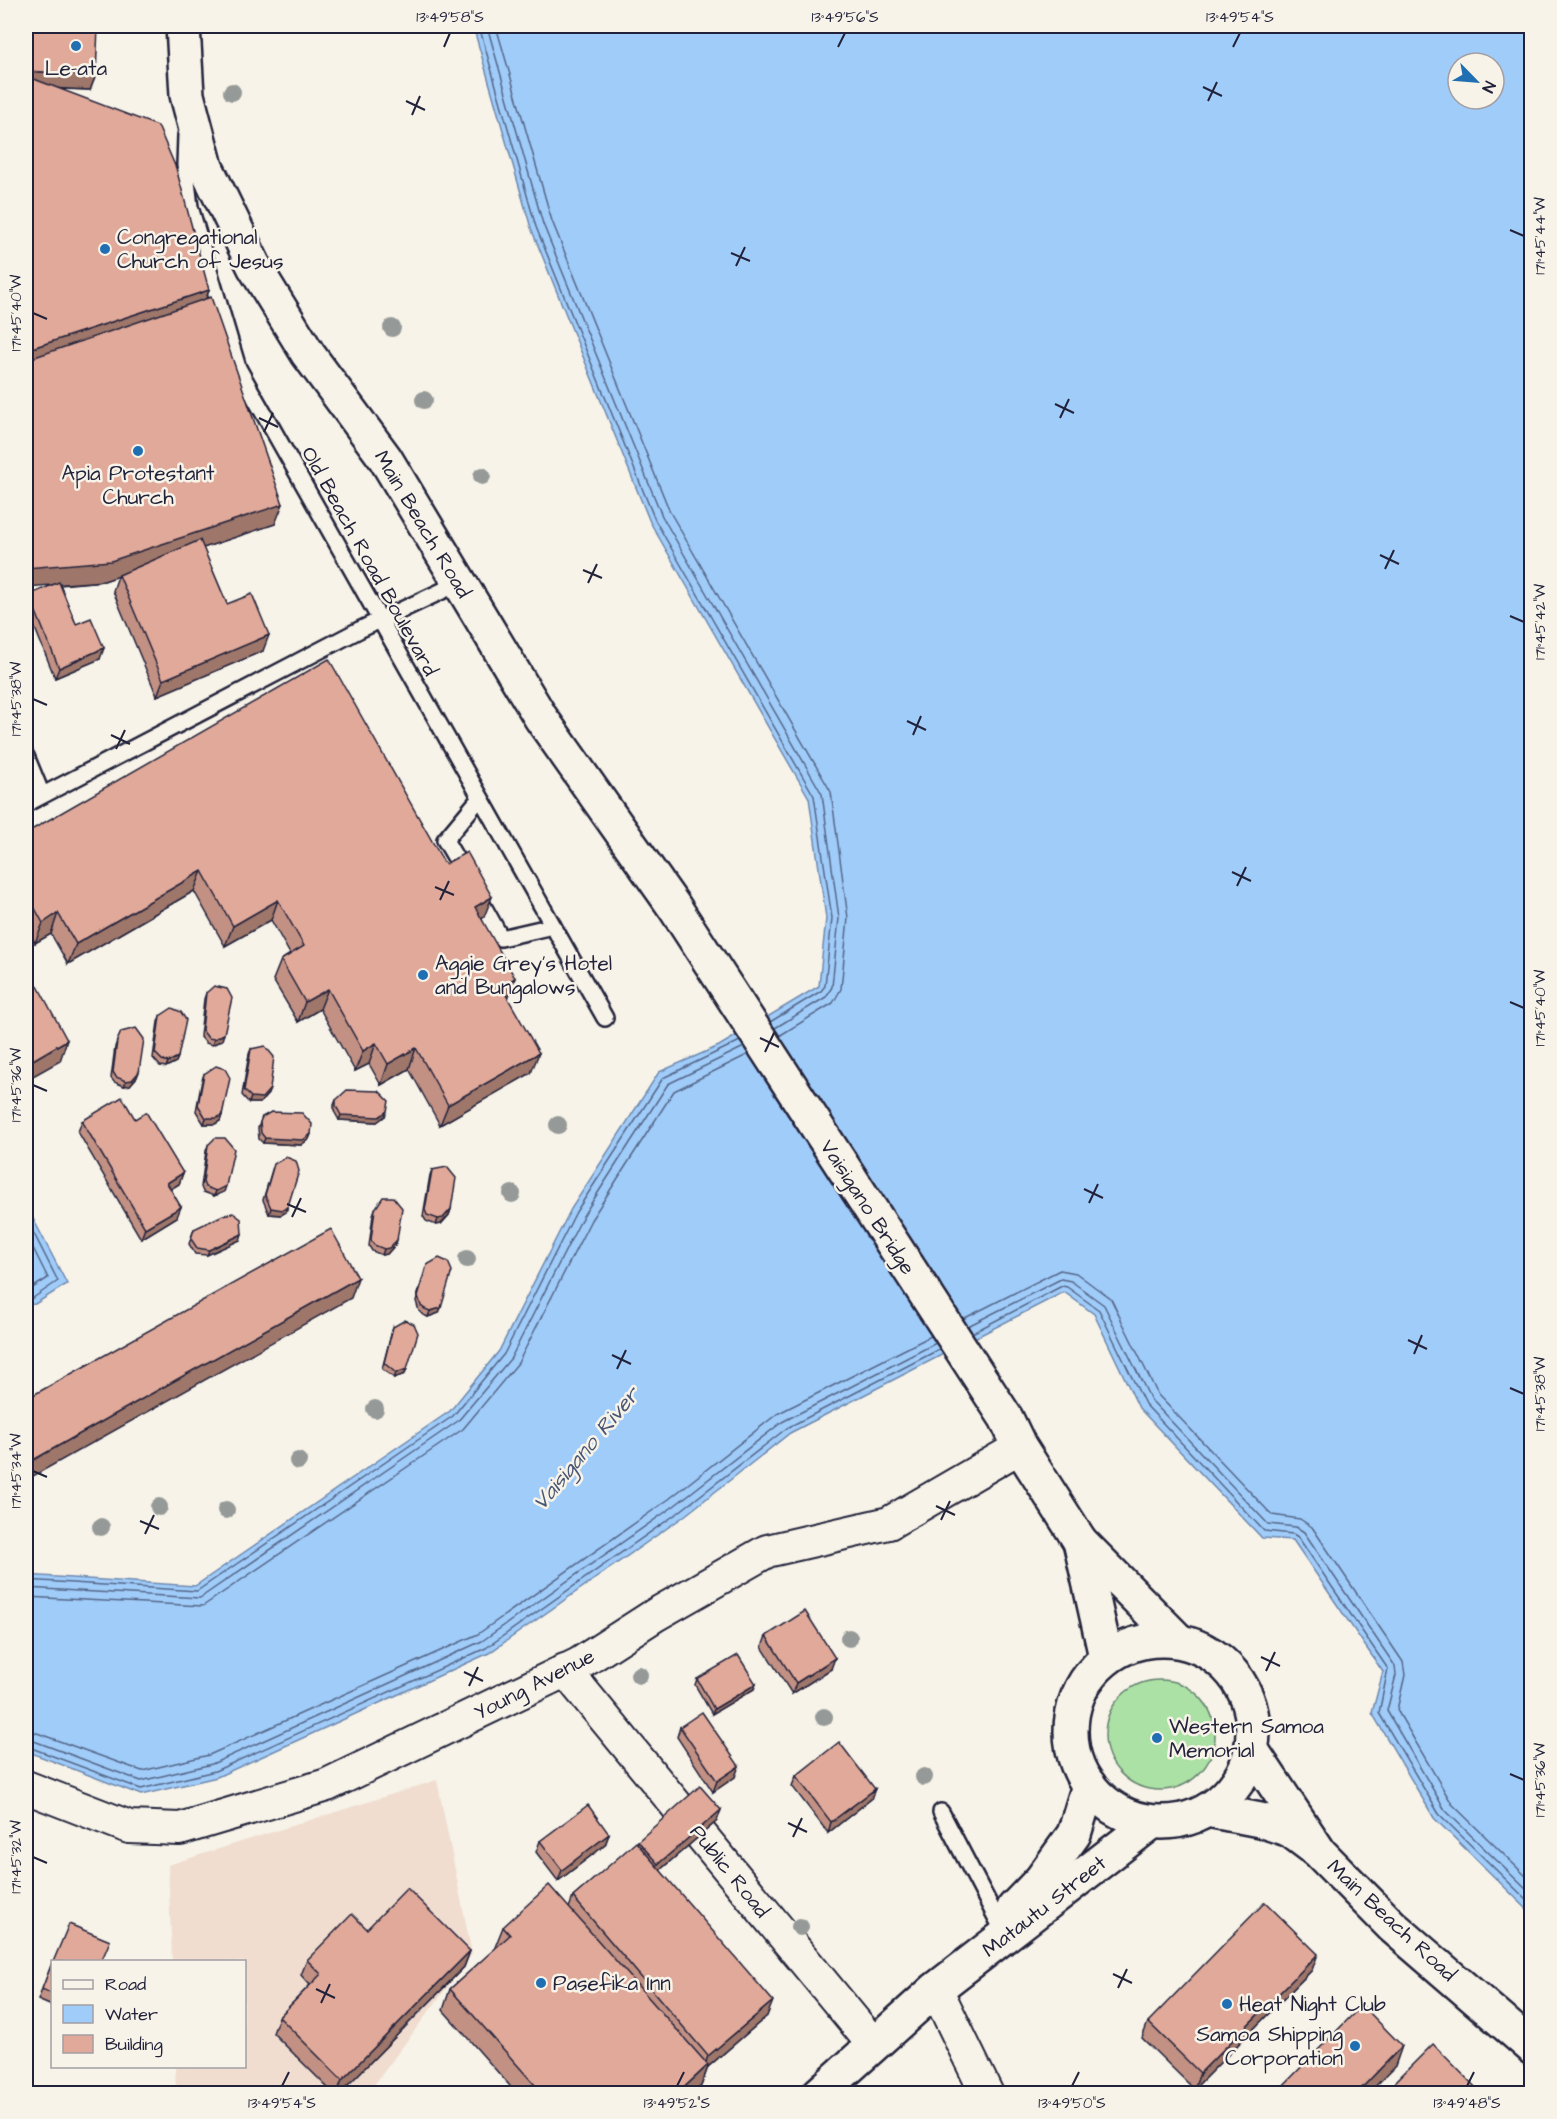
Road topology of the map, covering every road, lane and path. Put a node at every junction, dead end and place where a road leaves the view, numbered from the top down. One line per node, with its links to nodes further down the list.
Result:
1 (183, 26): 2 (main road, Main Beach Road)
2 (187, 95): 3 (main road, Main Beach Road); 4 (lane, Old Beach Road Boulevard)
3 (459, 583): 4 (lane); 10 (main road, Main Beach Road)
4 (380, 621): 6 (lane); 7 (lane, Old Beach Road Boulevard)
5 (26, 756): 6 (lane)
6 (42, 795): 8 (lane)
7 (480, 798): 9 (lane, Old Beach Road Boulevard); 9 (lane)
8 (26, 804)
9 (553, 926): 11 (lane, Old Beach Road Boulevard)
10 (731, 996): 12 (main road, Vaisigano Bridge)
11 (605, 1018)
12 (1013, 1432): 13 (main road); 16 (street, Young Avenue)
13 (1080, 1541): 14 (main road); 15 (main road)
14 (1178, 1640): 15 (main road); 17 (main road)
15 (1106, 1657): 18 (main road)
16 (565, 1671): 19 (street, Young Avenue); 26 (street, Public Road)
17 (1251, 1749): 20 (main road); 23 (main road, Main Beach Road)
18 (1089, 1785): 22 (main road); 24 (main road, Matautu Street)
19 (26, 1786)
20 (1208, 1810): 22 (main road); 23 (main road)
21 (941, 1812): 24 (lane)
22 (1152, 1822): 25 (main road, Matautu Street)
23 (1320, 1852): 27 (main road, Main Beach Road)
24 (999, 1923): 25 (main road, Matautu Street)
25 (936, 1989): 26 (main road, Matautu Street); 29 (street)
26 (873, 2044): 28 (main road, Matautu Street)
27 (1532, 2047)
28 (819, 2094)
29 (987, 2094)

